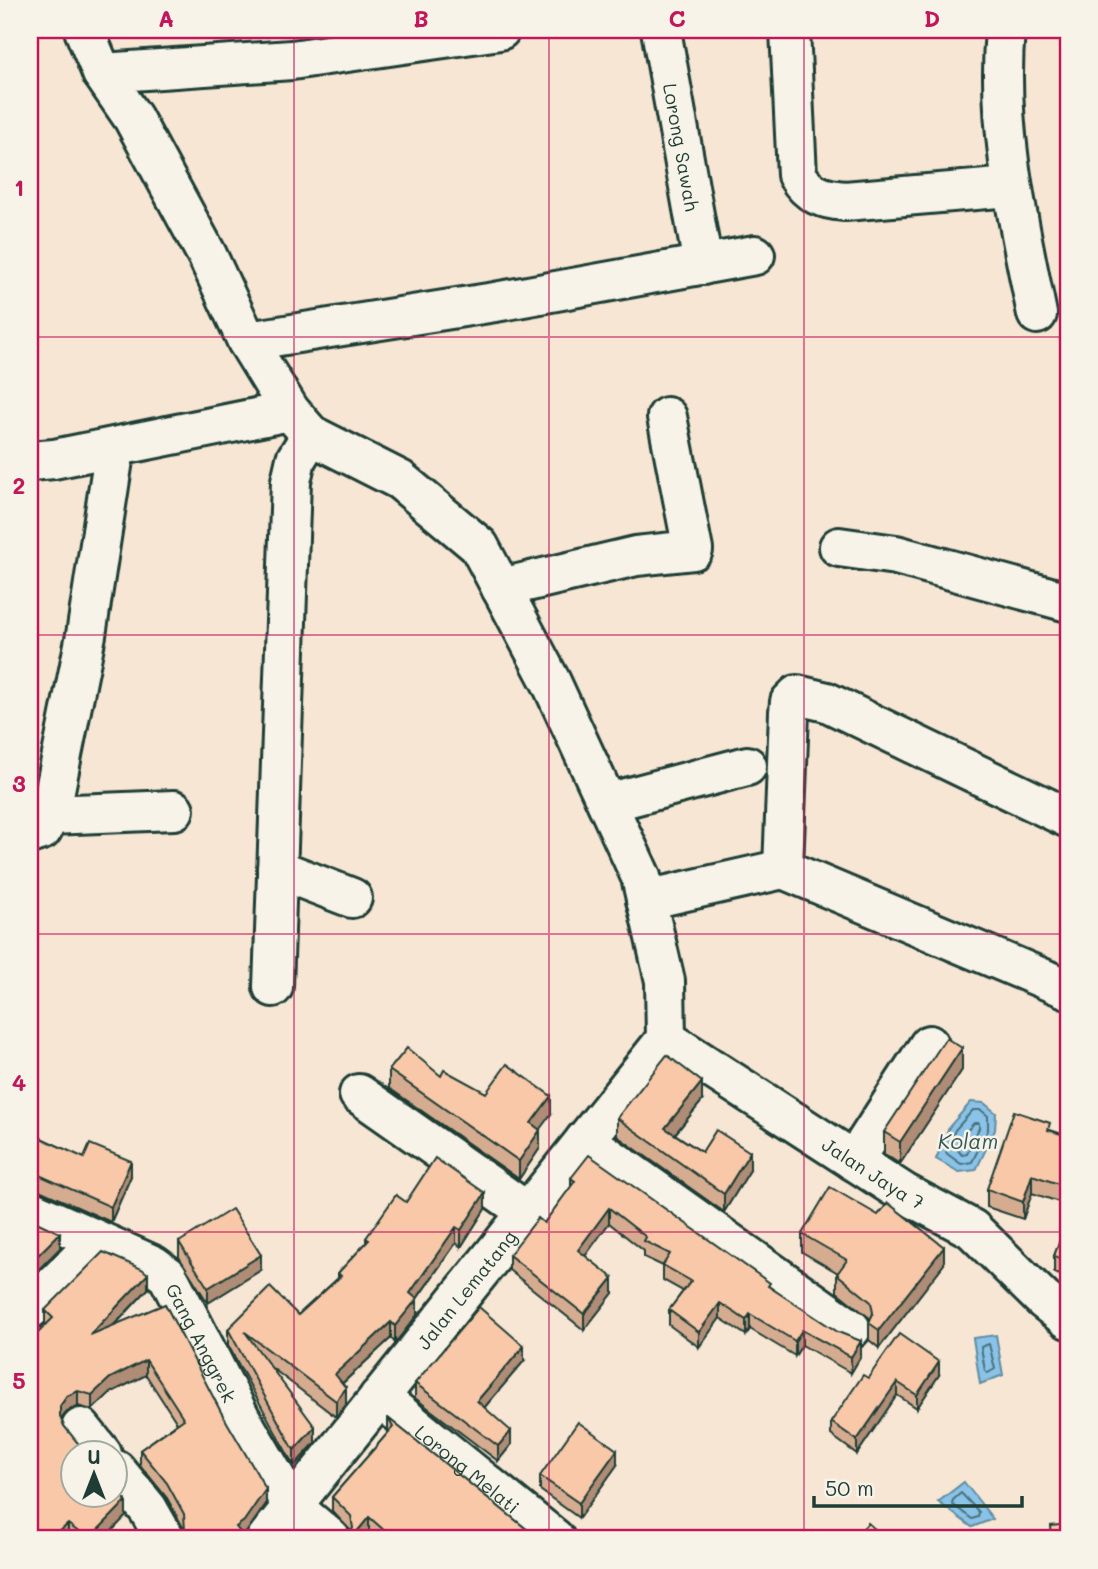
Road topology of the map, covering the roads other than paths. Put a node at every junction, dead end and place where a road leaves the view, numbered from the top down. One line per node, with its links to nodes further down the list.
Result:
1 (84, 30): 6 (street)
2 (500, 30): 6 (street)
3 (661, 30): 9 (street, Lorong Sawah)
4 (790, 30): 7 (street)
5 (1006, 30): 7 (street)
6 (102, 73): 11 (street)
7 (1011, 187): 10 (street)
8 (755, 255): 9 (street)
9 (703, 265): 11 (street)
10 (1037, 314)
11 (247, 341): 13 (street)
12 (667, 417): 17 (street)
13 (300, 423): 14 (street); 17 (street); 24 (street)
14 (115, 447): 15 (street); 23 (street)
15 (30, 461)
16 (839, 547): 18 (street)
17 (501, 589): 20 (street)
18 (1068, 602)
19 (747, 766): 20 (street)
20 (607, 803): 27 (street)
21 (174, 810): 23 (street)
22 (1068, 818): 25 (street)
23 (40, 825)
24 (277, 869): 26 (street); 28 (street)
25 (783, 869): 27 (street); 29 (street)
26 (352, 898)
27 (646, 900): 30 (street)
28 (273, 987)
29 (1068, 989)
30 (666, 1040): 33 (street, Jalan Lematang); 34 (street, Jalan Jaya 7)
31 (929, 1045): 34 (street)
32 (359, 1094): 36 (street)
33 (585, 1140): 36 (street, Jalan Lematang); 40 (street)
34 (854, 1161): 39 (street, Jalan Jaya 7)
35 (30, 1210): 37 (street, Gang Anggrek)
36 (526, 1211): 41 (street, Jalan Lematang)
37 (98, 1241): 38 (street); 43 (street, Gang Anggrek)
38 (30, 1309)
39 (1068, 1319)
40 (851, 1329)
41 (379, 1397): 43 (street, Jalan Lematang); 47 (street, Lorong Melati)
42 (130, 1487): 44 (street)
43 (292, 1506): 45 (street, Jalan Lematang); 46 (street, Gang Anggrek)
44 (165, 1539)
45 (266, 1539)
46 (331, 1539)
47 (555, 1539)

